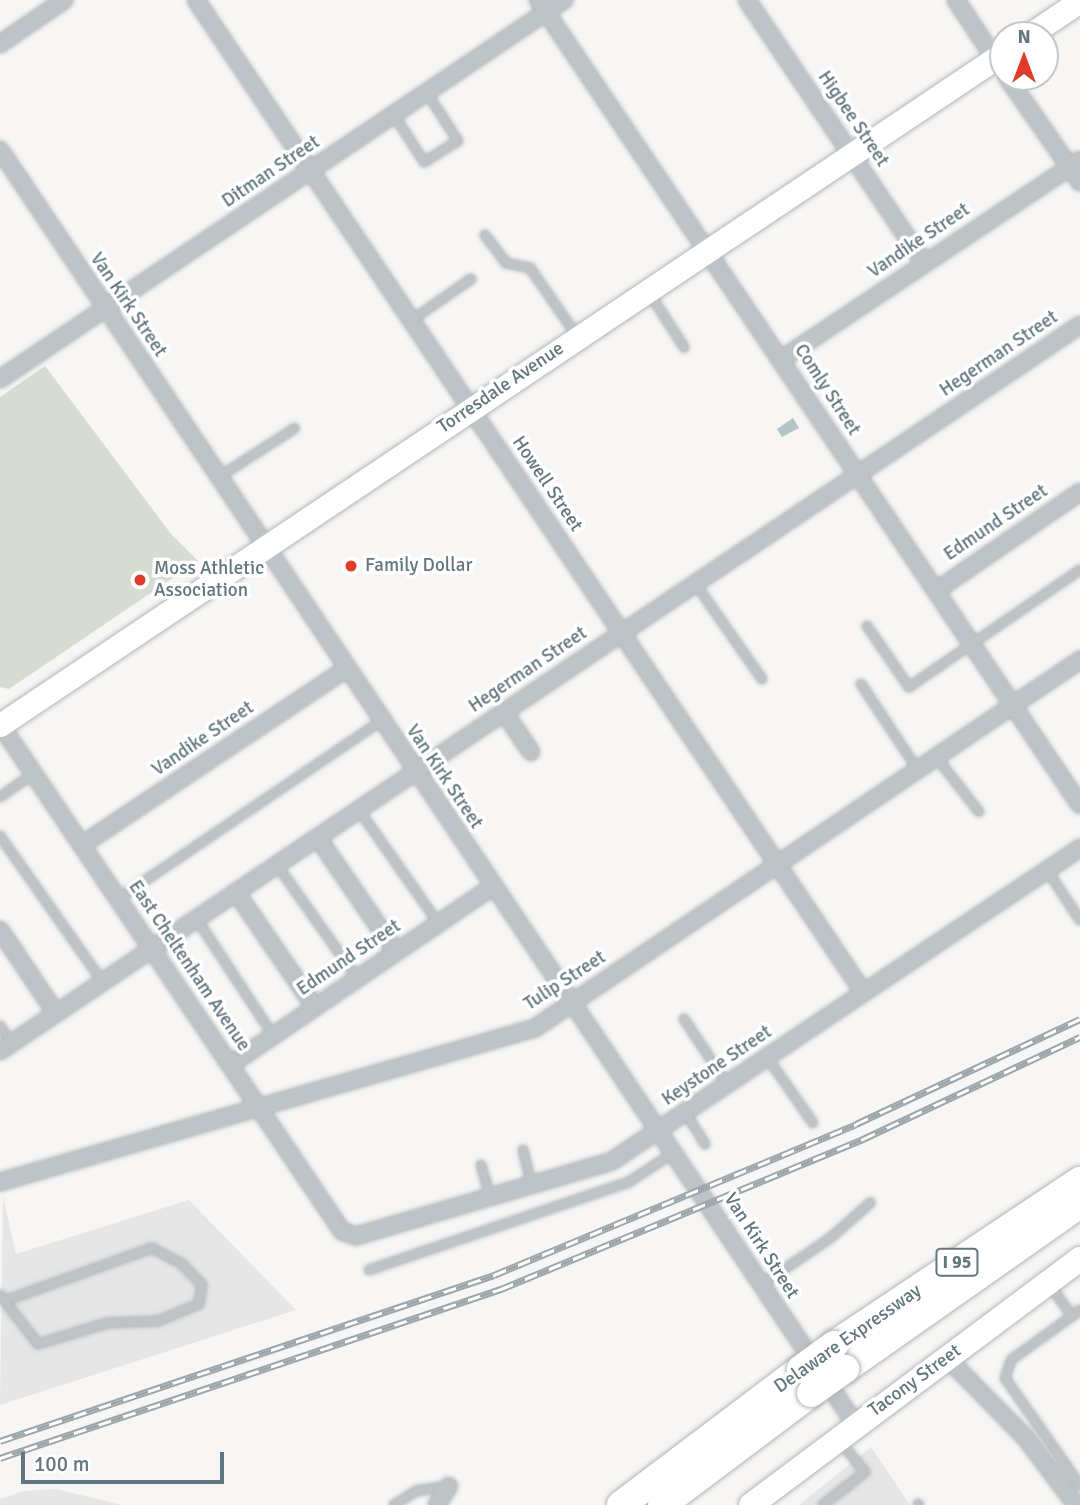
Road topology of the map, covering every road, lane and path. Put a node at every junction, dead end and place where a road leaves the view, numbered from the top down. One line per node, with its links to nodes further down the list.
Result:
1 (64, 0): 9 (street)
2 (196, 0): 18 (street, Howell Street)
3 (564, 0): 7 (street, Ditman Street)
4 (747, 0): 16 (street, Higbee Street)
5 (956, 0): 10 (street)
6 (1080, 1): 8 (street)
7 (542, 6): 13 (street, Ditman Street); 21 (street, Comly Street)
8 (1051, 21)
9 (0, 44)
10 (989, 47)
11 (989, 72): 16 (street, Torresdale Avenue)
12 (1021, 91): 17 (street)
13 (427, 93): 14 (street, Ditman Street); 14 (lane)
14 (394, 115): 18 (street, Ditman Street)
15 (0, 150): 25 (street, Van Kirk Street)
16 (850, 152): 21 (street, Torresdale Avenue); 22 (street, Higbee Street)
17 (1075, 163): 19 (street); 22 (street, Vandike Street)
18 (310, 172): 25 (street, Ditman Street); 26 (street, Howell Street)
19 (1080, 182)
20 (485, 235): 28 (lane)
21 (706, 250): 24 (street, Torresdale Avenue); 30 (street, Comly Street)
22 (924, 262): 30 (street, Vandike Street)
23 (471, 279): 26 (lane)
24 (647, 289): 28 (street, Torresdale Avenue); 29 (lane)
25 (104, 308): 31 (street, Ditman Street); 35 (street, Van Kirk Street)
26 (412, 320): 32 (street, Howell Street)
27 (1080, 325): 34 (street, Hegerman Street)
28 (577, 336): 32 (street, Torresdale Avenue)
29 (684, 347)
30 (782, 359): 34 (street, Comly Street)
31 (0, 379)
32 (471, 408): 37 (street, Torresdale Avenue); 42 (street, Howell Street)
33 (295, 428): 35 (lane)
34 (857, 474): 39 (street, Hegerman Street); 40 (street, Comly Street)
35 (219, 477): 37 (street, Van Kirk Street)
36 (1080, 492): 40 (street, Edmund Street)
37 (265, 546): 45 (street, Van Kirk Street); 51 (street, Torresdale Avenue)
38 (1080, 570): 43 (lane)
39 (695, 583): 42 (street, Hegerman Street); 46 (lane)
40 (937, 590): 43 (street, Comly Street)
41 (867, 626): 43 (lane)
42 (621, 633): 49 (street, Hegerman Street); 66 (street, Howell Street)
43 (972, 644): 48 (street, Comly Street)
44 (1080, 660): 48 (street, Tulip Street)
45 (346, 669): 50 (street, Van Kirk Street); 63 (street, Vandike Street)
46 (762, 679)
47 (861, 684): 55 (lane)
48 (1012, 707): 53 (street, Tulip Street); 58 (street, Comly Street)
49 (503, 712): 52 (street); 54 (street, Hegerman Street)
50 (381, 721): 54 (street, Van Kirk Street); 70 (lane)
51 (0, 725): 56 (street, East Cheltenham Avenue)
52 (531, 752)
53 (937, 758): 55 (street, Tulip Street); 60 (lane)
54 (415, 771): 59 (street, Hegerman Street); 68 (street, Van Kirk Street)
55 (918, 771): 66 (street, Tulip Street)
56 (33, 774): 57 (lane); 63 (street, East Cheltenham Avenue)
57 (0, 797)
58 (1080, 805)
59 (359, 810): 62 (street, Hegerman Street); 73 (lane)
60 (979, 812)
61 (0, 836): 78 (lane)
62 (318, 838): 65 (street, Hegerman Street); 76 (street)
63 (82, 845): 70 (street, East Cheltenham Avenue)
64 (1080, 848): 67 (street, Keystone Street)
65 (277, 865): 69 (street, Hegerman Street); 77 (lane)
66 (778, 866): 79 (street, Howell Street); 80 (street, Tulip Street)
67 (1046, 870): 72 (lane); 79 (street, Keystone Street)
68 (492, 887): 73 (street, Edmund Street); 80 (street, Van Kirk Street)
69 (236, 892): 71 (street, Hegerman Street); 81 (street)
70 (118, 898): 75 (street, East Cheltenham Avenue)
71 (196, 918): 75 (street, Hegerman Street); 85 (lane)
72 (1080, 920)
73 (438, 923): 76 (street, Edmund Street)
74 (0, 930): 82 (street)
75 (151, 948): 78 (street, Hegerman Street); 88 (street, East Cheltenham Avenue)
76 (396, 952): 77 (street, Edmund Street)
77 (357, 978): 81 (street, Edmund Street)
78 (102, 981): 82 (street, Hegerman Street)
79 (863, 992): 87 (street, Keystone Street)
80 (573, 1002): 90 (street, Tulip Street); 93 (street, Van Kirk Street)
81 (314, 1006): 85 (street, Edmund Street)
82 (55, 1012): 86 (street, Hegerman Street)
83 (684, 1019): 89 (lane)
84 (0, 1026): 86 (lane)
85 (273, 1035): 88 (street, Edmund Street)
86 (6, 1047)
87 (767, 1057): 89 (street, Keystone Street); 92 (lane)
88 (230, 1065): 90 (street, East Cheltenham Avenue)
89 (727, 1084): 91 (street, Keystone Street)
90 (258, 1106): 99 (street, Tulip Street); 104 (street, East Cheltenham Avenue)
91 (685, 1112): 93 (street, Keystone Street); 94 (lane)
92 (813, 1123)
93 (659, 1130): 96 (street, Van Kirk Street); 100 (street, Keystone Street)
94 (705, 1144)
95 (523, 1150): 100 (lane)
96 (673, 1153): 106 (lane); 108 (street, Van Kirk Street)
97 (481, 1165): 101 (lane)
98 (1080, 1181): 112 (highway, Delaware Expressway / I 95)
99 (0, 1182)
100 (531, 1185): 101 (street, Keystone Street)
101 (490, 1197): 104 (street, Keystone Street)
102 (870, 1203): 108 (lane)
103 (1080, 1204): 112 (highway, Delaware Expressway / I 95)
104 (342, 1231)
105 (1080, 1259): 107 (main road, Tacony Street)
106 (369, 1269)
107 (1048, 1283): 111 (lane); 113 (main road, Tacony Street)
108 (761, 1285): 115 (street, Van Kirk Street)
109 (2, 1298): 109 (lane)
110 (1080, 1310): 111 (lane)
111 (1072, 1316): 116 (lane)
112 (840, 1357): 114 (highway, Delaware Expressway / I 95, bridge)
113 (947, 1358): 115 (main road, Tacony Street); 124 (street)
114 (806, 1381): 120 (highway, Delaware Expressway / I 95); 121 (highway, Delaware Expressway / I 95)
115 (846, 1431): 122 (main road, Tacony Street); 123 (lane)
116 (1080, 1485)
117 (449, 1486): 118 (lane); 119 (street)
118 (394, 1505)
119 (437, 1505)
120 (621, 1505)
121 (662, 1505)
122 (751, 1505)
123 (823, 1505)
124 (1076, 1505)

